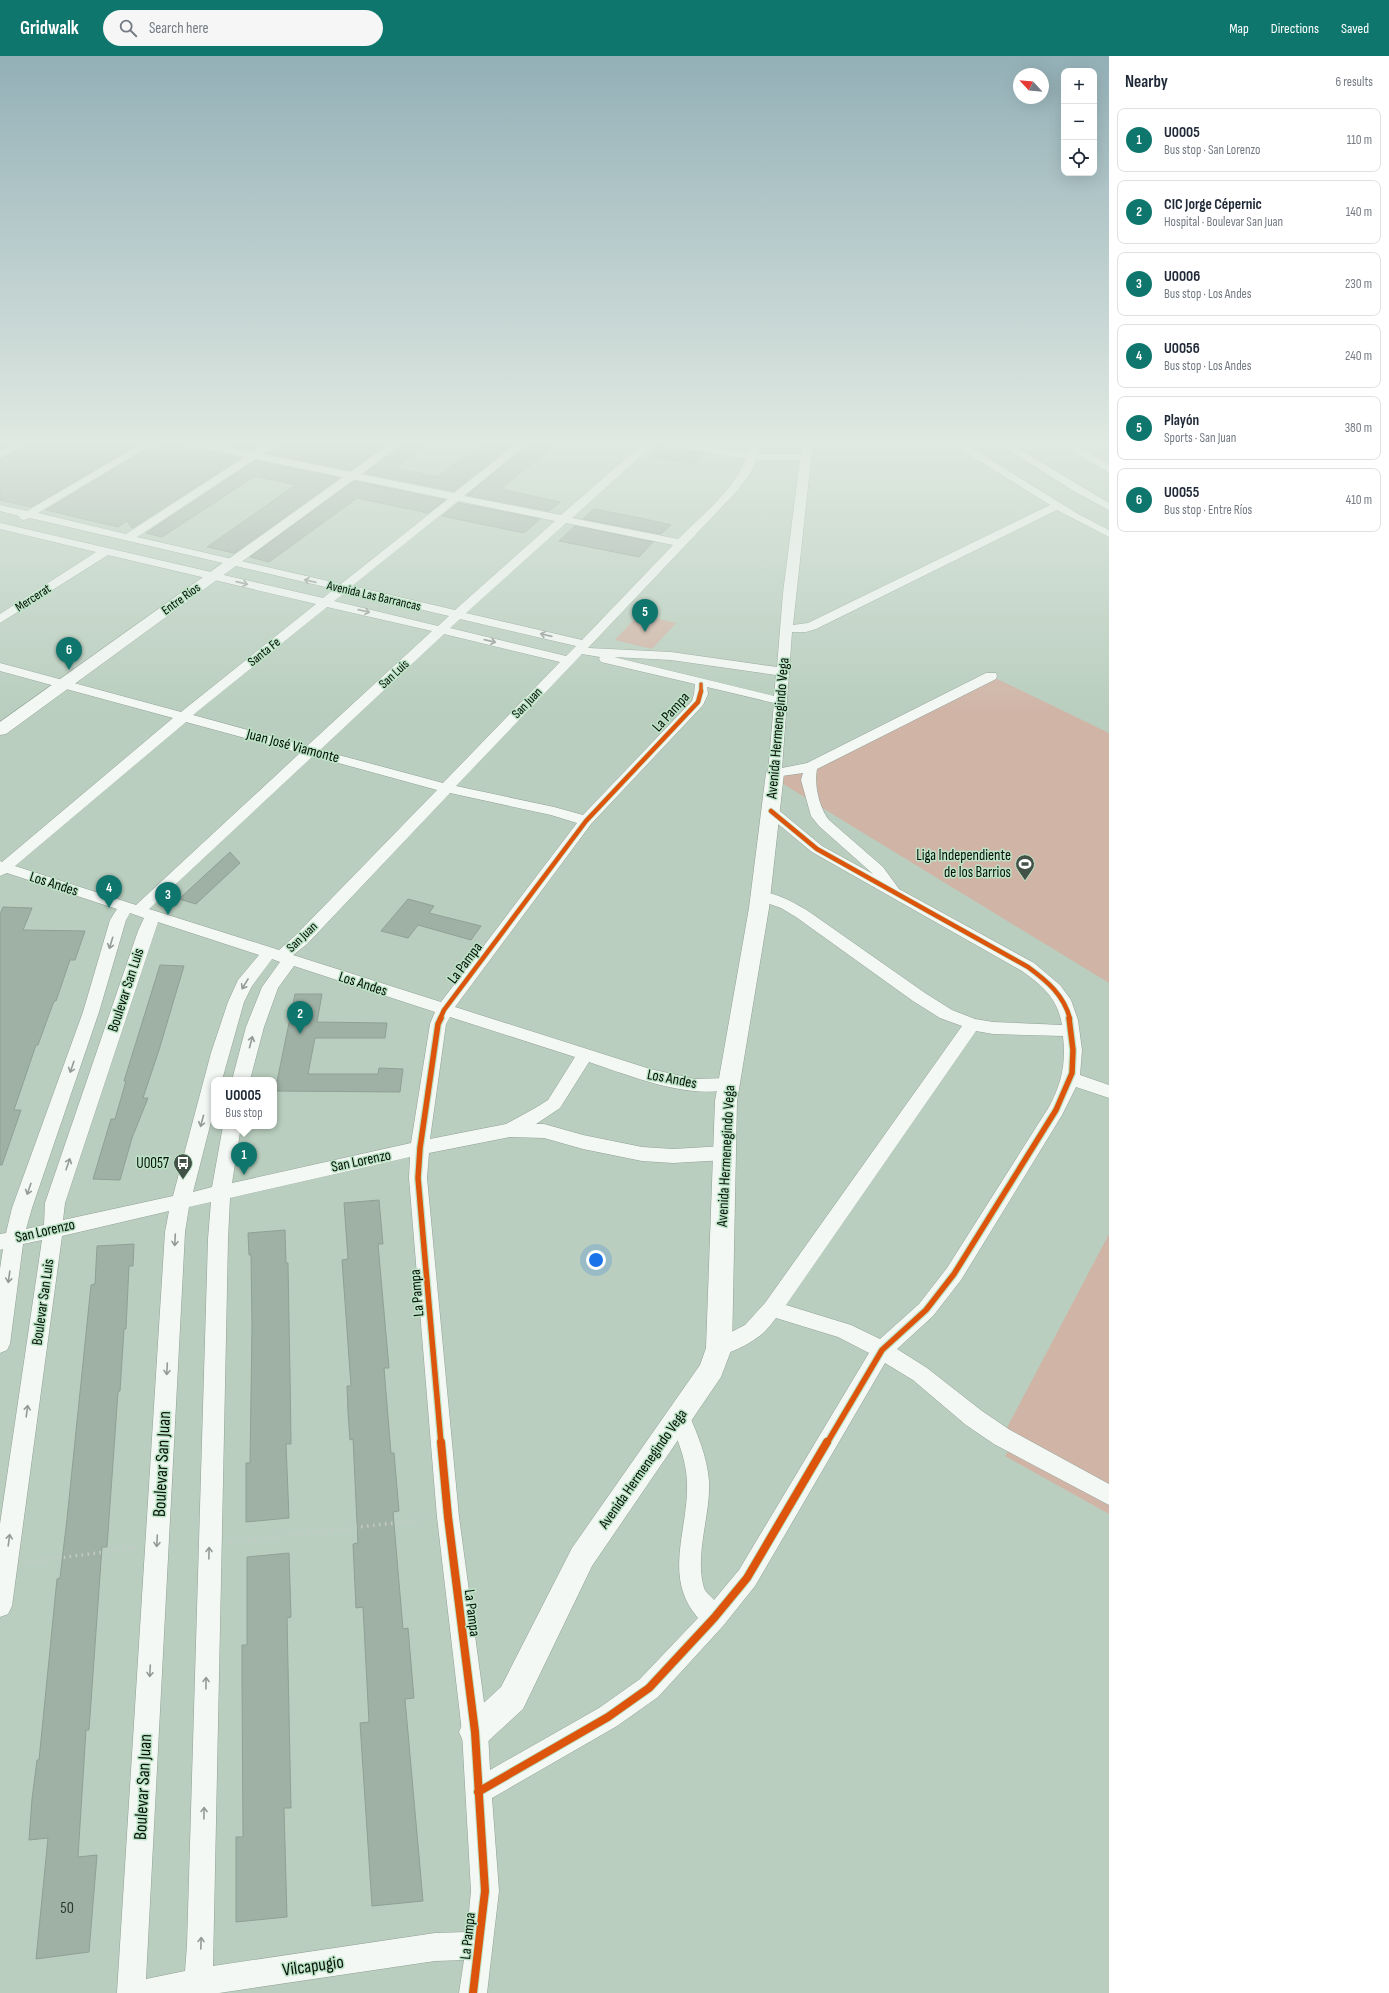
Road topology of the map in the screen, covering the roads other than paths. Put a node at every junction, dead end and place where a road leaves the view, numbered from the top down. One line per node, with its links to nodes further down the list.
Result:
1 (13, 530): 13 (street, Avenida Las Barrancas)
2 (94, 530): 11 (street, Avenida Las Barrancas)
3 (139, 530): 11 (street)
4 (276, 530): 14 (street, Entre Ríos)
5 (414, 530): 16 (street, Santa Fe)
6 (552, 530): 18 (street, San Luis)
7 (616, 530): 12 (street)
8 (692, 530): 12 (street, San Juan)
9 (796, 530): 21 (street, Avenida Hermenegindo Vega)
10 (1007, 530): 21 (street)
11 (127, 538): 14 (street, Avenida Las Barrancas)
12 (680, 543): 22 (street, San Juan)
13 (106, 551): 15 (street, Avenida Las Barrancas); 19 (street, Mercerat)
14 (232, 562): 15 (street, Entre Ríos); 16 (street, Avenida Las Barrancas, one-way to 14)
15 (213, 576): 17 (street, Avenida Las Barrancas, one-way to 17); 27 (street, Entre Ríos)
16 (342, 588): 17 (street, Santa Fe); 18 (street, Avenida Las Barrancas)
17 (326, 602): 20 (street, Avenida Las Barrancas, one-way to 20); 30 (street, Santa Fe)
18 (457, 615): 20 (street, San Luis); 22 (street, Avenida Las Barrancas, one-way to 18)
19 (0, 619)
20 (441, 630): 22 (street, Avenida Las Barrancas, one-way to 22); 32 (street, San Luis)
21 (786, 630): 25 (street, Avenida Hermenegindo Vega)
22 (576, 651): 23 (street); 35 (street, San Juan)
23 (595, 653): 25 (street); 28 (street)
24 (0, 667): 27 (street, Juan José Viamonte)
25 (782, 672): 29 (street, Avenida Hermenegindo Vega)
26 (991, 676): 33 (street)
27 (63, 684): 30 (street, Juan José Viamonte); 31 (street, Entre Ríos)
28 (701, 684): 29 (street); 37 (street, La Pampa)
29 (780, 701): 34 (street, Avenida Hermenegindo Vega)
30 (183, 717): 32 (street, Juan José Viamonte); 38 (street, Santa Fe)
31 (0, 730)
32 (310, 751): 35 (street, Juan José Viamonte); 41 (street, San Luis)
33 (811, 767): 34 (street); 39 (street)
34 (775, 773): 36 (street, Avenida Hermenegindo Vega)
35 (445, 788): 37 (street, Juan José Viamonte); 42 (street, San Juan)
36 (771, 811): 39 (street); 40 (street, Avenida Hermenegindo Vega)
37 (586, 822): 43 (street, La Pampa)
38 (1, 868): 41 (street, Los Andes)
39 (897, 894): 45 (street)
40 (761, 896): 44 (street); 50 (street, Avenida Hermenegindo Vega)
41 (139, 911): 42 (street, Los Andes); 59 (street, Boulevar San Luis, one-way to 41); 60 (street, Boulevar San Luis, one-way to 60)
42 (280, 957): 43 (street, Los Andes); 47 (street, Boulevar San Juan, one-way to 47); 48 (street, one-way to 42)
43 (444, 1010): 46 (street, Los Andes); 55 (street, La Pampa)
44 (972, 1024): 45 (street); 61 (street)
45 (1072, 1031): 49 (street)
46 (585, 1055): 50 (street, Los Andes); 54 (street)
47 (214, 1077)
48 (242, 1077)
49 (1070, 1078): 52 (street); 64 (street)
50 (728, 1084): 56 (street, Avenida Hermenegindo Vega)
51 (211, 1087): 58 (street, Boulevar San Juan, one-way to 58)
52 (1109, 1092)
53 (232, 1129): 57 (street)
54 (510, 1130): 55 (street, San Lorenzo); 56 (street, San Lorenzo)
55 (420, 1148): 57 (street, San Lorenzo); 69 (street, La Pampa)
56 (725, 1153): 63 (street, Avenida Hermenegindo Vega)
57 (221, 1192): 58 (street, San Lorenzo); 72 (street, one-way to 57)
58 (181, 1201): 59 (street, San Lorenzo); 73 (street, Boulevar San Juan, one-way to 73)
59 (53, 1229): 60 (street, San Lorenzo); 67 (street, Boulevar San Luis, one-way to 59)
60 (7, 1240): 62 (street, Boulevar San Luis, one-way to 62)
61 (772, 1309): 63 (street); 64 (street)
62 (0, 1344)
63 (719, 1348): 65 (street, Avenida Hermenegindo Vega)
64 (882, 1350): 66 (street); 68 (street)
65 (679, 1417): 68 (street); 69 (street, Avenida Hermenegindo Vega)
66 (1109, 1495)
67 (0, 1606)
68 (714, 1618): 70 (street)
69 (475, 1732): 70 (street, La Pampa)
70 (478, 1792): 71 (street, La Pampa)
71 (480, 1945): 72 (street, Vilcapugio); 75 (street, La Pampa)
72 (198, 1987): 74 (street, Vilcapugio)
73 (132, 1993)
74 (147, 1993)
75 (473, 1993)

